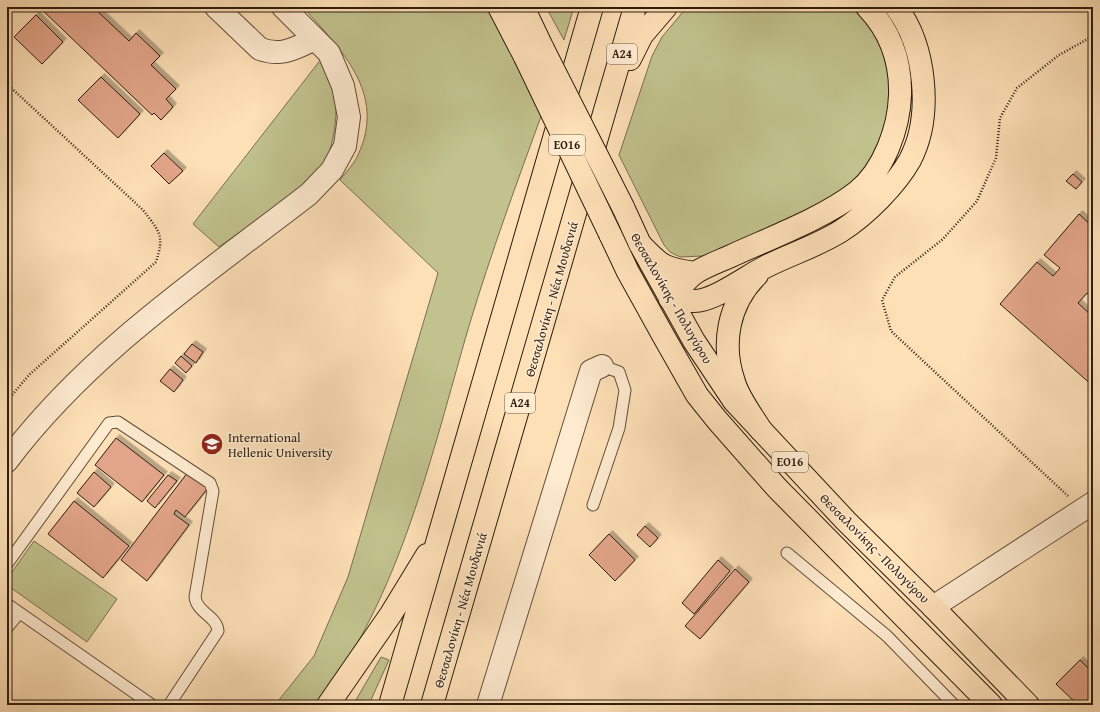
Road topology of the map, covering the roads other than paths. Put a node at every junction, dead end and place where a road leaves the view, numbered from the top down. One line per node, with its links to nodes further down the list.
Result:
1 (216, 7): 10 (street)
2 (283, 7): 10 (street)
3 (500, 7): 11 (main road, Θεσσαλονίκης - Πολυγύρου / ΕΟ16)
4 (523, 7): 11 (main road, Θεσσαλονίκης - Πολυγύρου / ΕΟ16)
5 (592, 7): 24 (main road)
6 (635, 7): 12 (main road, Θεσσαλονίκη - Νέα Μουδανιά / Α24)
7 (666, 7): 12 (main road)
8 (867, 7): 16 (main road)
9 (896, 7): 14 (main road)
10 (315, 39): 21 (street)
11 (534, 53): 13 (main road, Θεσσαλονίκης - Πολυγύρου / ΕΟ16, bridge); 15 (main road, Θεσσαλονίκης - Πολυγύρου / ΕΟ16, bridge)
12 (608, 101): 36 (main road, Θεσσαλονίκη - Νέα Μουδανιά / Α24)
13 (640, 244): 16 (main road); 17 (main road, Θεσσαλονίκης - Πολυγύρου / ΕΟ16)
14 (766, 266): 17 (main road); 20 (main road)
15 (628, 272): 17 (main road); 18 (main road, Θεσσαλονίκης - Πολυγύρου / ΕΟ16)
16 (695, 273): 17 (main road)
17 (670, 299): 18 (main road); 20 (main road, Θεσσαλονίκης - Πολυγύρου / ΕΟ16)
18 (664, 337): 31 (main road, Θεσσαλονίκης - Πολυγύρου / ΕΟ16)
19 (602, 366): 22 (lane); 37 (street)
20 (761, 430): 28 (main road, Θεσσαλονίκης - Πολυγύρου / ΕΟ16)
21 (7, 461)
22 (593, 505)
23 (1088, 506): 28 (street)
24 (442, 530): 34 (main road); 35 (main road)
25 (788, 553): 38 (lane)
26 (7, 564): 33 (lane)
27 (7, 604): 29 (lane)
28 (933, 607): 41 (main road, Θεσσαλονίκης - Πολυγύρου / ΕΟ16)
29 (19, 613): 30 (lane); 32 (lane)
30 (7, 628)
31 (970, 684): 39 (street); 40 (main road, Θεσσαλονίκης - Πολυγύρου / ΕΟ16)
32 (152, 705)
33 (169, 705)
34 (328, 705)
35 (390, 705)
36 (432, 705)
37 (488, 705)
38 (954, 705)
39 (973, 705)
40 (991, 705)
41 (1028, 705)

